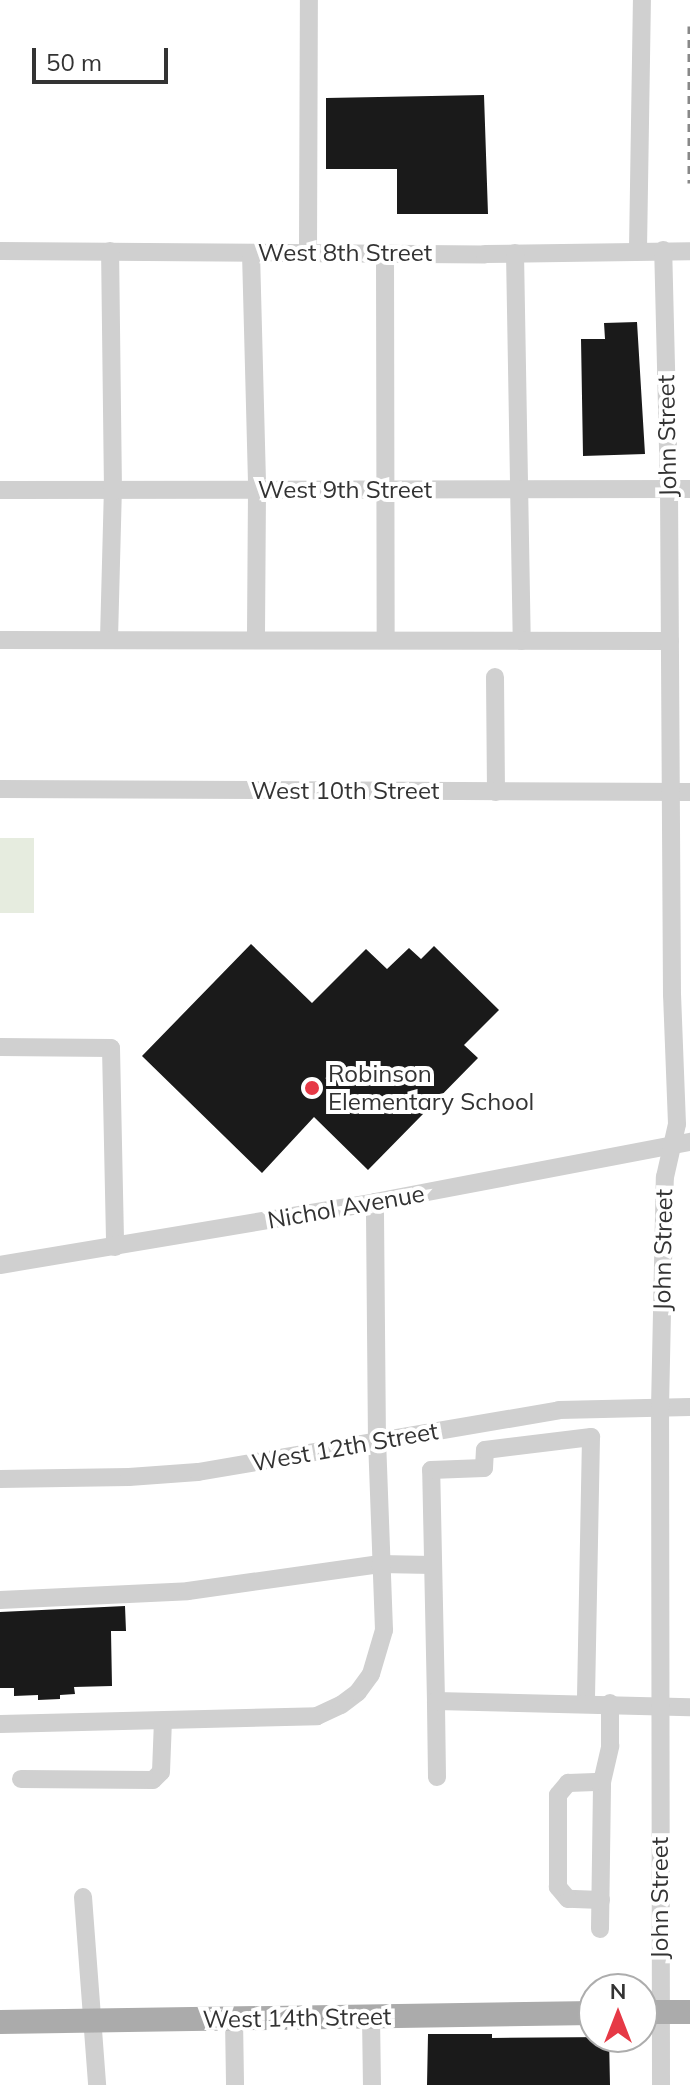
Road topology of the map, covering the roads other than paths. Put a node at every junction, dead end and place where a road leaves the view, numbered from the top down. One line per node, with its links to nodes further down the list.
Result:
1 (309, 0): 9 (street)
2 (642, 0): 3 (street)
3 (638, 250): 4 (street, West 8th Street); 11 (street, West 8th Street)
4 (663, 250): 7 (street, West 8th Street); 12 (street, John Street)
5 (0, 251): 6 (street, West 8th Street)
6 (110, 251): 8 (street, West 8th Street); 18 (street)
7 (690, 251)
8 (251, 253): 9 (street, West 8th Street); 15 (street)
9 (308, 253): 10 (street, West 8th Street)
10 (385, 253): 11 (street, West 8th Street); 16 (street)
11 (515, 253): 17 (street)
12 (669, 489): 13 (street, West 9th Street); 17 (street, West 9th Street); 24 (street, John Street)
13 (690, 489)
14 (0, 490): 18 (street, West 9th Street)
15 (257, 490): 16 (street, West 9th Street); 18 (street, West 9th Street); 21 (street)
16 (387, 490): 17 (street, West 9th Street); 22 (street)
17 (521, 490): 23 (street)
18 (113, 491): 19 (street)
19 (109, 639): 20 (street); 21 (street)
20 (0, 640)
21 (256, 640): 22 (street)
22 (386, 640): 23 (street)
23 (522, 641): 24 (street)
24 (670, 641): 28 (street, John Street)
25 (495, 677): 27 (street)
26 (0, 789): 27 (street, West 10th Street)
27 (496, 792): 28 (street, West 10th Street)
28 (681, 792): 30 (street, John Street)
29 (0, 1047): 32 (street)
30 (681, 1144): 31 (street, Nichol Avenue); 35 (street, John Street)
31 (375, 1202): 32 (street, Nichol Avenue); 36 (street)
32 (115, 1247): 33 (street, Nichol Avenue)
33 (0, 1265)
34 (690, 1407): 35 (street, West 12th Street)
35 (660, 1408): 36 (street, West 12th Street); 44 (street, John Street)
36 (377, 1443): 37 (street, West 12th Street); 38 (street)
37 (0, 1479)
38 (380, 1564): 39 (street); 40 (street); 46 (street)
39 (432, 1565): 41 (street); 42 (street)
40 (0, 1600)
41 (436, 1701): 42 (street); 48 (street)
42 (586, 1702): 43 (street)
43 (610, 1703): 44 (street); 50 (street)
44 (661, 1707): 45 (street); 54 (street, John Street)
45 (690, 1707)
46 (163, 1721): 47 (street); 49 (street)
47 (0, 1724)
48 (437, 1777)
49 (21, 1779)
50 (602, 1782): 52 (street); 52 (street)
51 (83, 1897): 60 (street)
52 (601, 1900): 53 (street)
53 (600, 1929)
54 (652, 1973)
55 (658, 2012): 56 (main road)
56 (690, 2012)
57 (578, 2013): 58 (main road, West 14th Street)
58 (371, 2016): 59 (main road, West 14th Street); 65 (street)
59 (234, 2019): 60 (main road, West 14th Street); 64 (street)
60 (95, 2021): 61 (main road, West 14th Street); 63 (street)
61 (0, 2022)
62 (657, 2053): 66 (street, John Street)
63 (97, 2085)
64 (235, 2085)
65 (372, 2085)
66 (661, 2085)

